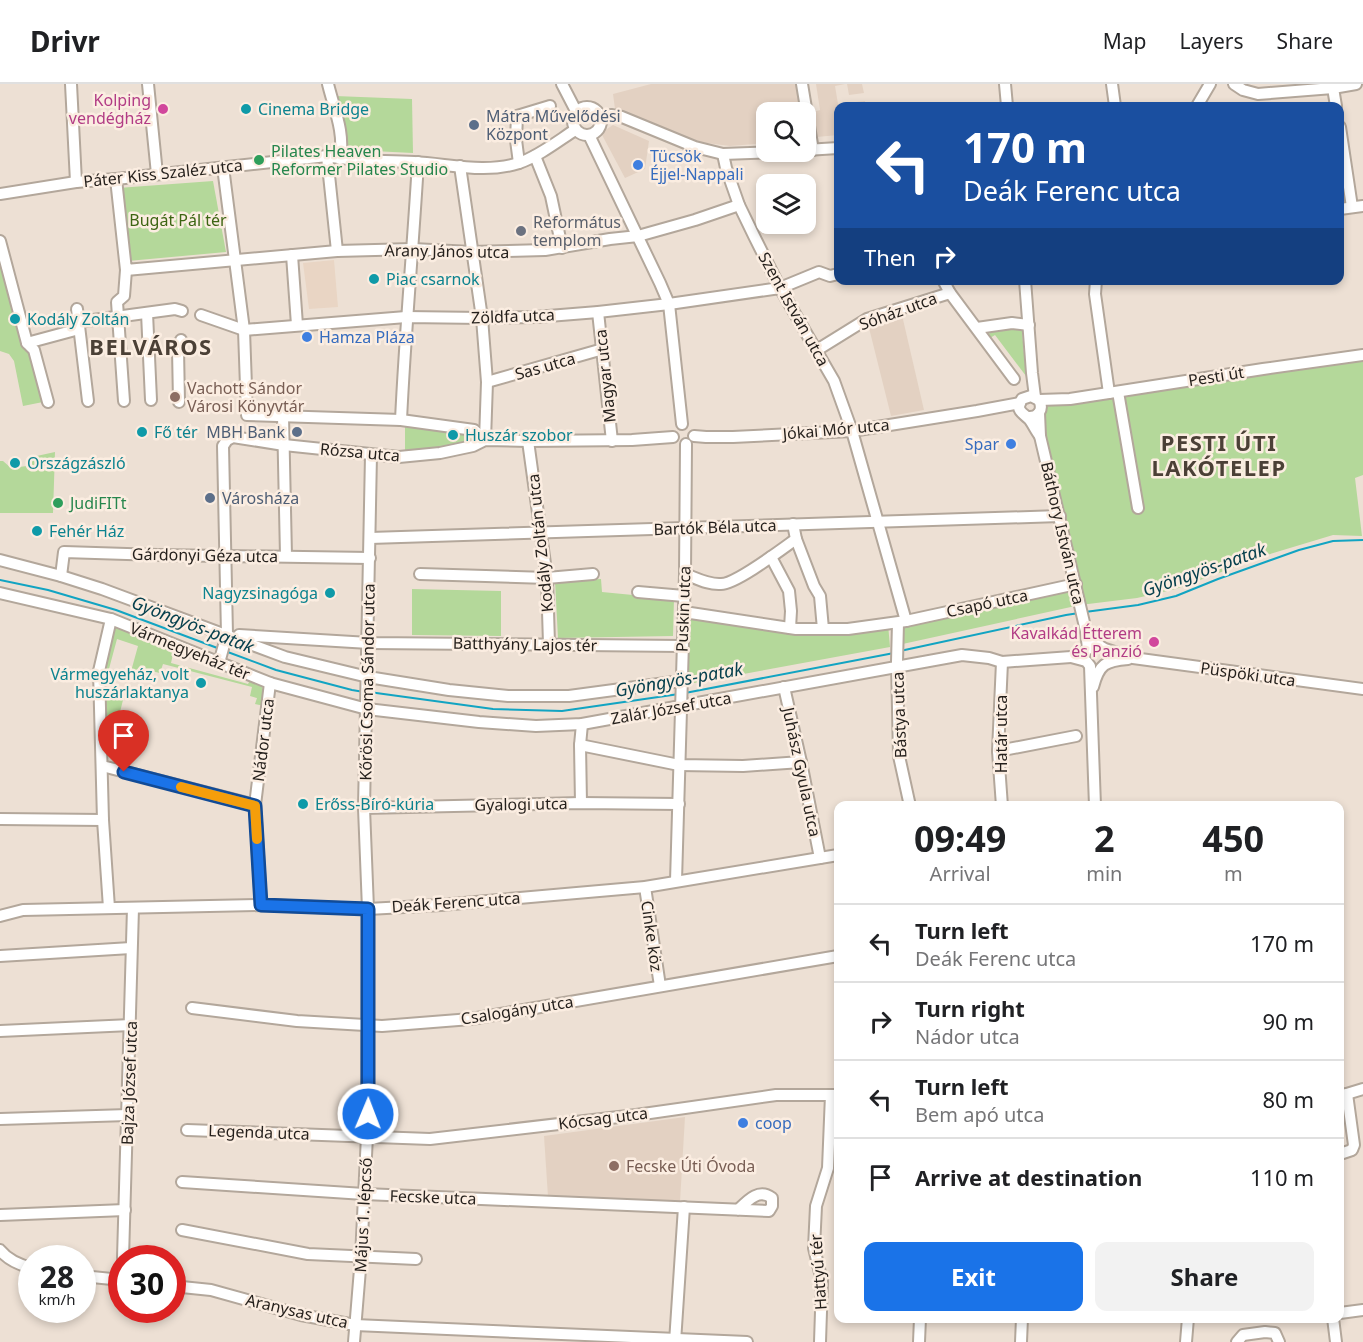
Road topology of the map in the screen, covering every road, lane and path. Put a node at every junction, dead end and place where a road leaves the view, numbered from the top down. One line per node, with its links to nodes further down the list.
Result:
1 (71, 84): 37 (street)
2 (148, 84): 35 (street)
3 (328, 84): 30 (street)
4 (562, 84): 19 (street)
5 (802, 84): 13 (street)
6 (1005, 84): 14 (street)
7 (1112, 84): 15 (street)
8 (1210, 84): 16 (street)
9 (1234, 84): 11 (street)
10 (1356, 84): 12 (street)
11 (1317, 87): 12 (street)
12 (1333, 88): 17 (street)
13 (804, 102)
14 (1006, 102)
15 (1114, 102)
16 (1199, 102)
17 (1335, 102)
18 (550, 106): 32 (street)
19 (576, 111): 20 (street); 21 (street)
20 (601, 118): 22 (street); 27 (street)
21 (575, 130): 22 (street); 29 (street, Páter Kiss Szaléz utca)
22 (589, 135): 41 (street)
23 (1344, 146): 40 (street)
24 (834, 148): 25 (street)
25 (816, 150)
26 (756, 153): 27 (street)
27 (723, 154): 39 (street, Szent István utca)
28 (327, 156): 30 (street, Páter Kiss Szaléz utca); 34 (street, Páter Kiss Szaléz utca); 45 (street)
29 (535, 156): 32 (street, Páter Kiss Szaléz utca); 43 (street)
30 (340, 159): 31 (street, Páter Kiss Szaléz utca)
31 (418, 162): 33 (street, Páter Kiss Szaléz utca); 44 (street)
32 (519, 163): 33 (street, Páter Kiss Szaléz utca)
33 (460, 166): 46 (street)
34 (223, 167): 35 (street, Páter Kiss Szaléz utca); 48 (street)
35 (157, 174): 36 (street, Páter Kiss Szaléz utca)
36 (116, 179): 37 (street, Páter Kiss Szaléz utca); 49 (street)
37 (76, 182): 38 (street, Páter Kiss Szaléz utca)
38 (0, 194)
39 (739, 205): 41 (street, Arany János utca); 54 (street, Szent István utca)
40 (1357, 207)
41 (638, 236): 43 (street, Arany János utca); 56 (street)
42 (0, 241): 71 (street)
43 (562, 248): 46 (street, Arany János utca)
44 (413, 249): 45 (street, Arany János utca); 46 (street, Arany János utca); 63 (street)
45 (337, 251): 47 (street, Arany János utca)
46 (471, 252): 64 (street)
47 (292, 255): 48 (street, Arany János utca); 66 (street)
48 (236, 260): 49 (street); 69 (street)
49 (126, 270): 62 (street)
50 (834, 275): 54 (street, Zöldfa utca)
51 (946, 285): 55 (street)
52 (1025, 285): 67 (street, Báthory István utca)
53 (1096, 285): 77 (street)
54 (780, 288): 56 (street, Zöldfa utca); 73 (street, Szent István utca)
55 (950, 293): 68 (street); 73 (street, Sóház utca)
56 (669, 304): 59 (street, Zöldfa utca); 86 (street)
57 (77, 309): 65 (street)
58 (182, 311): 60 (street)
59 (598, 312): 64 (street, Zöldfa utca); 72 (street, Magyar utca)
60 (147, 313): 62 (street); 78 (street)
61 (201, 315): 69 (street)
62 (118, 316): 65 (street); 80 (street)
63 (406, 317): 64 (street, Zöldfa utca); 66 (street, Zöldfa utca); 85 (street)
64 (482, 318): 76 (street)
65 (79, 325): 71 (street); 79 (street)
66 (297, 325): 69 (street, Zöldfa utca)
67 (1029, 325): 68 (street); 83 (street, Báthory István utca)
68 (977, 328): 75 (street)
69 (244, 330): 84 (street)
70 (181, 340): 82 (street)
71 (27, 343): 81 (street)
72 (603, 350): 76 (street, Sas utca); 92 (street, Magyar utca)
73 (817, 350): 87 (street, Szent István utca)
74 (1363, 355): 77 (street, Pesti út)
75 (1014, 379)
76 (487, 382): 89 (street)
77 (1114, 393): 83 (street, Pesti út); 95 (street)
78 (151, 400)
79 (88, 401)
80 (124, 401)
81 (48, 402)
82 (179, 402)
83 (1031, 406): 87 (street, Jókai Mór utca); 96 (street, Báthory István utca)
84 (283, 416): 85 (street); 93 (street)
85 (401, 420): 89 (street)
86 (682, 424): 88 (street); 90 (street)
87 (852, 431): 90 (street, Jókai Mór utca); 97 (street, Szent István utca)
88 (673, 437): 90 (street); 92 (street)
89 (485, 440): 91 (street); 94 (street, Rózsa utca)
90 (690, 440): 99 (street, Puskin utca)
91 (528, 441): 92 (street); 100 (street, Kodály Zoltán utca)
92 (612, 441)
93 (284, 445): 94 (street, Rózsa utca); 103 (street, Rózsa utca); 104 (street)
94 (372, 455): 101 (street, Kőrösi Csoma Sándor utca)
95 (1138, 508)
96 (1060, 516): 97 (street, Bartók Béla utca); 113 (street, Báthory István utca)
97 (877, 523): 98 (street, Bartók Béla utca); 119 (street, Bástya utca)
98 (793, 524): 99 (street, Bartók Béla utca); 102 (street)
99 (686, 529): 100 (street, Bartók Béla utca); 110 (street, Puskin utca)
100 (540, 534): 101 (street, Bartók Béla utca); 112 (street, Kodály Zoltán utca)
101 (370, 538): 106 (street, Kőrösi Csoma Sándor utca)
102 (796, 539): 105 (street); 121 (street)
103 (225, 555): 104 (street, Gárdonyi Géza utca); 111 (street, Gárdonyi Géza utca); 123 (street)
104 (286, 556): 106 (street, Gárdonyi Géza utca)
105 (771, 557): 110 (street); 120 (street)
106 (370, 558): 124 (street, Kőrösi Csoma Sándor utca)
107 (0, 560): 111 (street)
108 (420, 574): 112 (street)
109 (593, 574): 112 (street)
110 (685, 574): 116 (street, Puskin utca)
111 (61, 576): 123 (street)
112 (547, 578): 125 (street, Kodály Zoltán utca)
113 (1076, 584): 119 (street, Csapó utca); 122 (street, Báthory István utca)
114 (638, 592): 116 (street)
115 (0, 593): 118 (street)
116 (684, 596): 117 (street, Puskin utca)
117 (684, 612): 120 (street, Csapó utca); 126 (street, Puskin utca)
118 (111, 620): 131 (street, Vármegyeház tér); 146 (street)
119 (902, 622): 121 (street, Csapó utca); 132 (street, Bástya utca)
120 (790, 628): 121 (street, Csapó utca)
121 (823, 629)
122 (1086, 631): 127 (street); 129 (street, Báthory István utca)
123 (227, 634): 124 (street, Batthyány Lajos tér); 131 (street); 133 (street)
124 (369, 643): 125 (street, Batthyány Lajos tér); 133 (street, Kőrösi Csoma Sándor utca)
125 (549, 645): 126 (street, Batthyány Lajos tér)
126 (682, 646): 134 (street, Puskin utca)
127 (1103, 648): 128 (street); 129 (street); 129 (street)
128 (1133, 658): 129 (street); 137 (street, Püspöki utca)
129 (1093, 660): 130 (street, Zalár József utca); 149 (street)
130 (1002, 662): 132 (street, Zalár József utca); 143 (street, Határ utca)
131 (219, 663): 135 (street, Vármegyeház tér)
132 (897, 664): 136 (street, Zalár József utca); 147 (street, Bástya utca)
133 (368, 679): 134 (street); 139 (street, Kőrösi Csoma Sándor utca)
134 (681, 682): 138 (street, Puskin utca)
135 (270, 683): 139 (street, Zalár József utca); 152 (street, Nádor utca)
136 (784, 687): 138 (street, Zalár József utca); 144 (street, Juhász Gyula utca)
137 (1363, 689)
138 (680, 705): 140 (street, Zalár József utca); 145 (street, Puskin utca)
139 (367, 706): 140 (street, Zalár József utca); 153 (street, Kőrösi Csoma Sándor utca)
140 (582, 724): 142 (street)
141 (1076, 736): 143 (street)
142 (580, 745): 145 (street); 150 (street)
143 (998, 751): 148 (street, Határ utca)
144 (801, 762): 145 (street); 157 (street, Juhász Gyula utca)
145 (679, 765): 151 (street, Puskin utca)
146 (102, 766): 152 (street); 155 (street)
147 (909, 801)
148 (1002, 801)
149 (1095, 801)
150 (581, 803): 151 (street, Gyalogi utca); 153 (street, Gyalogi utca)
151 (679, 804): 158 (street, Puskin utca)
152 (255, 806): 160 (street, Nádor utca)
153 (364, 808): 163 (street, Kőrösi Csoma Sándor utca)
154 (0, 819): 155 (street)
155 (103, 820): 161 (street)
156 (834, 856): 157 (street, Deák Ferenc utca)
157 (820, 858): 158 (street, Deák Ferenc utca)
158 (676, 881): 159 (street, Deák Ferenc utca)
159 (645, 886): 163 (street, Deák Ferenc utca); 168 (street, Cinke köz)
160 (261, 905): 162 (street, Deák Ferenc utca); 163 (street, Deák Ferenc utca)
161 (109, 908): 162 (street, Deák Ferenc utca); 164 (street, Deák Ferenc utca)
162 (133, 908): 165 (street, Bajza József utca)
163 (368, 909): 171 (street, Május 1. lépcső)
164 (0, 915)
165 (131, 948): 166 (street); 170 (street, Bajza József utca)
166 (0, 956)
167 (834, 957): 168 (street, Csalogány utca)
168 (660, 986): 171 (street, Csalogány utca)
169 (192, 1008): 171 (street, Csalogány utca)
170 (130, 1025): 172 (street); 178 (street, Bajza József utca)
171 (368, 1025): 181 (street, Május 1. lépcső)
172 (0, 1031)
173 (1363, 1089): 175 (street)
174 (834, 1095): 181 (street, Kócsag utca)
175 (1344, 1095)
176 (1344, 1099): 182 (street)
177 (834, 1105): 206 (street, Hattyú tér)
178 (128, 1115): 179 (street); 186 (street, Bajza József utca)
179 (0, 1119)
180 (187, 1130): 181 (street, Legenda utca)
181 (367, 1136): 184 (street, Május 1. lépcső)
182 (1344, 1153)
183 (182, 1182): 184 (street, Fecske utca)
184 (364, 1194): 185 (street, Fecske utca); 192 (street, Május 1. lépcső)
185 (684, 1207): 187 (street); 203 (street)
186 (125, 1210): 188 (street); 190 (street, Bajza József utca)
187 (738, 1210)
188 (0, 1215)
189 (182, 1230): 192 (street)
190 (124, 1245)
191 (0, 1250): 194 (street)
192 (361, 1257): 193 (street); 202 (street, Május 1. lépcső)
193 (416, 1259)
194 (18, 1264)
195 (186, 1287): 202 (street, Aranysas utca)
196 (1363, 1310): 197 (street)
197 (1344, 1312)
198 (920, 1323): 207 (street)
199 (1022, 1323): 208 (street)
200 (1188, 1323): 209 (street)
201 (1334, 1323): 212 (street)
202 (356, 1325): 203 (street, Aranysas utca); 204 (street, Május 1. lépcső)
203 (675, 1340): 205 (street, Aranysas utca)
204 (354, 1342)
205 (747, 1342)
206 (820, 1342)
207 (919, 1342)
208 (1021, 1342)
209 (1186, 1342)
210 (1237, 1342): 211 (street)
211 (1279, 1342)
212 (1336, 1342)

